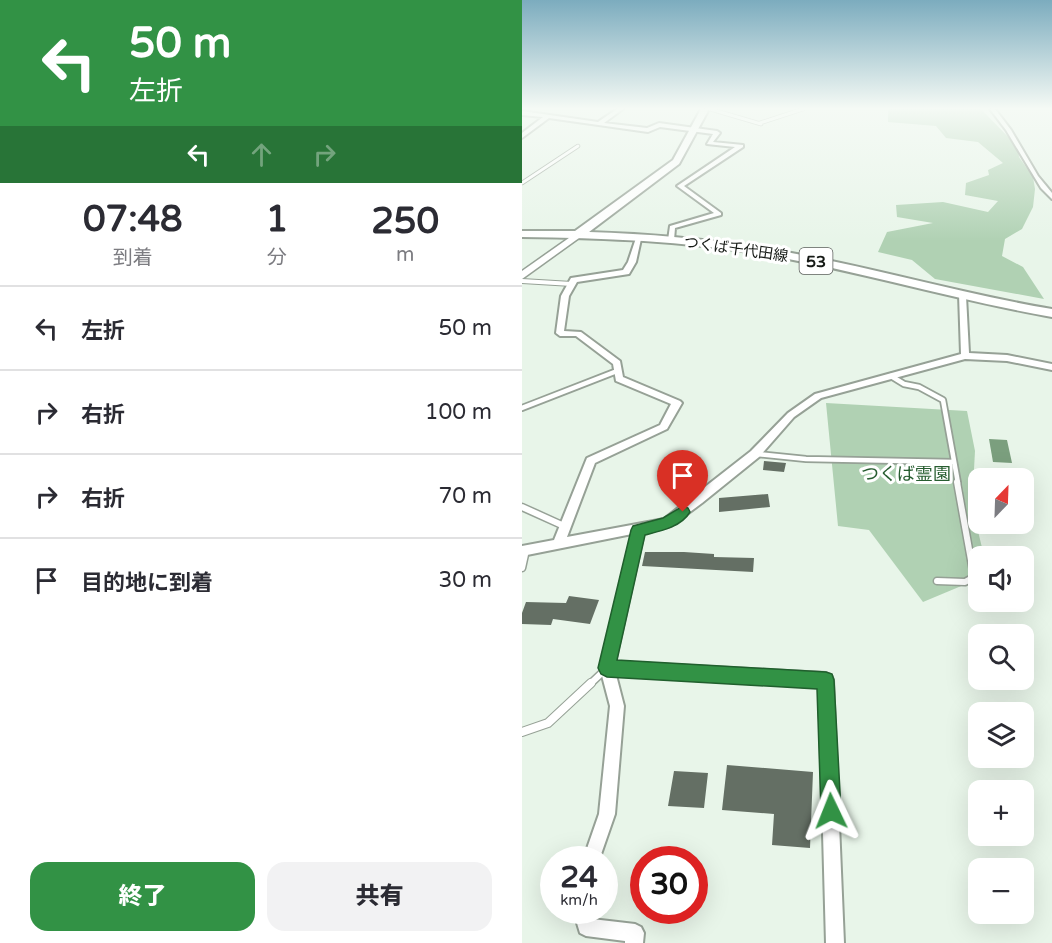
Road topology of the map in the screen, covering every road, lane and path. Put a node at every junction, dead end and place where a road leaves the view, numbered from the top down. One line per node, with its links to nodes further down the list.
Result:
1 (567, 153): 5 (lane)
2 (680, 153): 8 (main road)
3 (730, 153): 10 (street)
4 (1020, 153): 6 (street)
5 (522, 183)
6 (1052, 197)
7 (522, 234): 8 (main road, つくば千代田線 / 53)
8 (576, 236): 9 (main road, つくば千代田線 / 53); 11 (main road)
9 (638, 238): 10 (main road, つくば千代田線 / 53); 13 (street)
10 (671, 240): 14 (main road, つくば千代田線 / 53)
11 (522, 276)
12 (522, 281): 13 (lane)
13 (572, 284): 18 (street)
14 (962, 296): 15 (main road, つくば千代田線 / 53); 16 (street)
15 (1052, 313)
16 (964, 356): 17 (street); 19 (street)
17 (1052, 367)
18 (617, 371): 20 (lane); 24 (street)
19 (891, 376): 21 (street); 22 (lane)
20 (522, 408)
21 (755, 454): 22 (lane); 25 (street)
22 (954, 462): 29 (lane)
23 (522, 507): 24 (lane)
24 (565, 526): 26 (street)
25 (639, 530): 26 (street); 30 (street)
26 (558, 545): 27 (street)
27 (524, 550): 28 (lane)
28 (522, 568)
29 (937, 581)
30 (607, 668): 31 (lane); 32 (street); 35 (street)
31 (522, 732)
32 (596, 846)
33 (585, 924): 34 (street)
34 (634, 943)
35 (835, 943)

